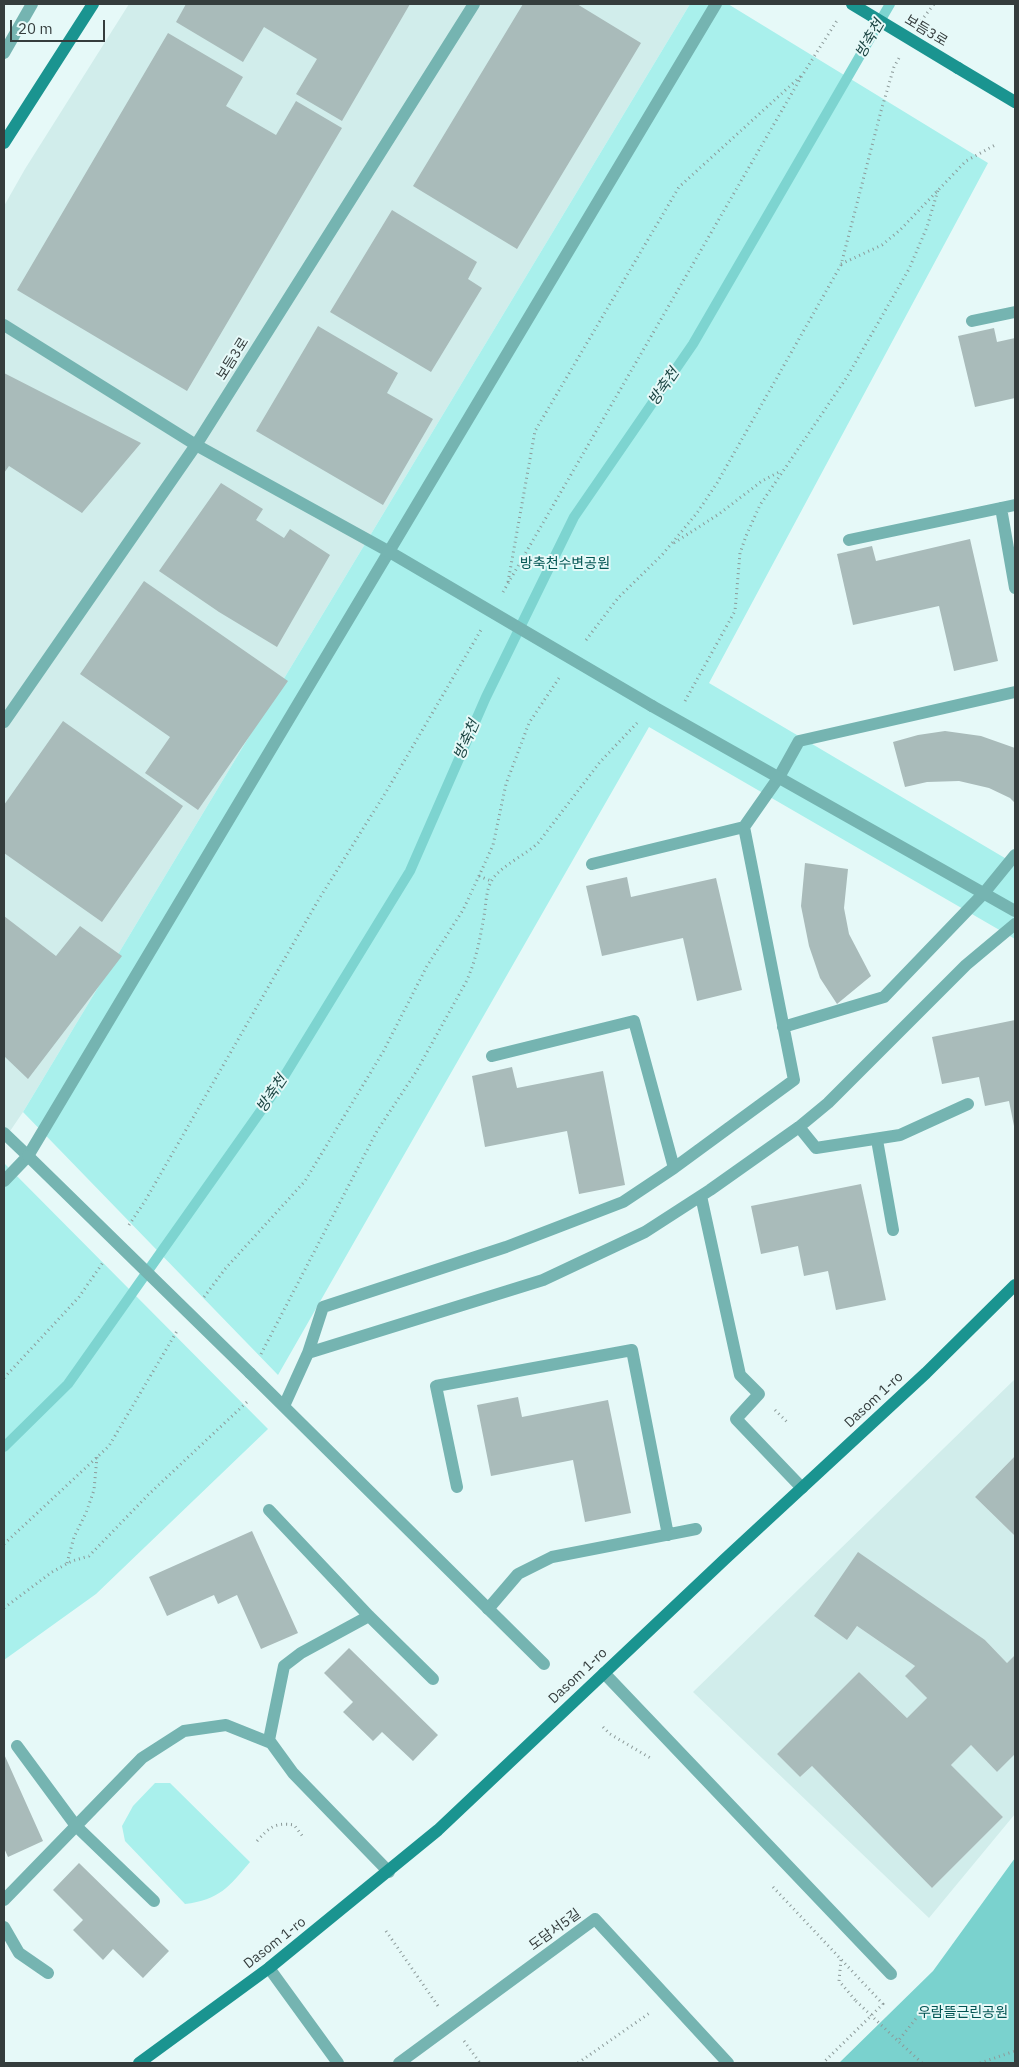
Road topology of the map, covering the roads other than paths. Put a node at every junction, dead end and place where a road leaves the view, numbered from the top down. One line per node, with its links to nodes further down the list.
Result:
1 (32, 4): 6 (street)
2 (93, 4): 8 (street)
3 (474, 4): 12 (street, 보듬3로)
4 (716, 4): 16 (street)
5 (848, 7): 7 (street, 보듬3로, bridge)
6 (4, 53)
7 (1015, 102)
8 (4, 143)
9 (1015, 312): 10 (street)
10 (972, 322)
11 (4, 325): 12 (street)
12 (196, 445): 16 (street); 19 (street, 보듬3로)
13 (1015, 505): 14 (street)
14 (1000, 508): 15 (street); 17 (street)
15 (850, 540)
16 (388, 551): 20 (street, bridge); 33 (street)
17 (1015, 588)
18 (1015, 692): 20 (street)
19 (4, 722)
20 (779, 777): 21 (street); 24 (street)
21 (744, 827): 23 (street); 27 (street)
22 (1015, 856): 24 (street)
23 (592, 864)
24 (984, 893): 25 (street); 27 (street)
25 (1015, 911)
26 (1015, 924): 30 (street)
27 (783, 1026): 34 (street)
28 (492, 1056): 34 (street)
29 (968, 1104): 32 (street)
30 (798, 1127): 32 (street); 36 (street)
31 (4, 1132): 33 (street)
32 (877, 1140): 37 (street)
33 (28, 1156): 35 (street); 40 (street, bridge)
34 (674, 1168): 39 (street)
35 (4, 1181)
36 (700, 1196): 39 (street); 42 (street)
37 (893, 1230)
38 (1015, 1285): 42 (street, Dasom 1-ro)
39 (308, 1353): 40 (street)
40 (284, 1406): 46 (street)
41 (457, 1487): 45 (street)
42 (802, 1488): 49 (street, Dasom 1-ro)
43 (269, 1510): 47 (street)
44 (696, 1529): 45 (street)
45 (668, 1535): 46 (street)
46 (488, 1609): 48 (street)
47 (370, 1616): 50 (street); 51 (street)
48 (544, 1664)
49 (604, 1673): 54 (street, Dasom 1-ro); 60 (street)
50 (434, 1679)
51 (271, 1743): 53 (street); 54 (street)
52 (17, 1746): 53 (street)
53 (76, 1826): 55 (street); 56 (street)
54 (389, 1872): 58 (street, Dasom 1-ro)
55 (4, 1900)
56 (154, 1901)
57 (4, 1927): 59 (street)
58 (269, 1968): 61 (street, Dasom 1-ro); 62 (street)
59 (48, 1973)
60 (891, 1974)
61 (139, 2063)
62 (338, 2063)
63 (399, 2063): 64 (street, 도담서5길)
64 (728, 2063)

